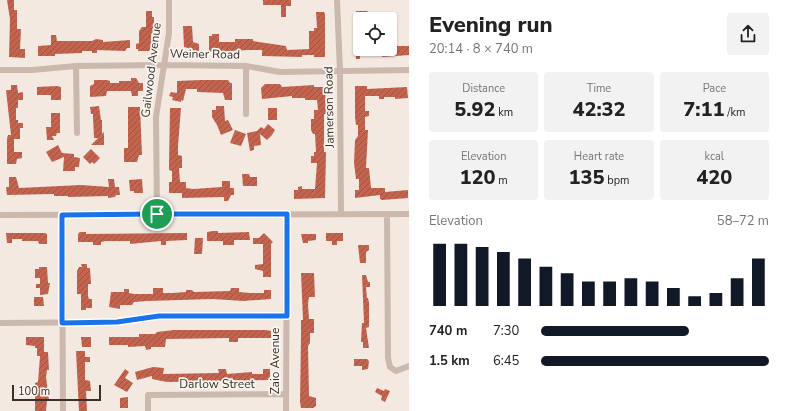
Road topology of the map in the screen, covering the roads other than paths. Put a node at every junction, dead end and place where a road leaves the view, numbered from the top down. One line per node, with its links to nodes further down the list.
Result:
1 (169, 0): 3 (street, Gailwood Avenue)
2 (337, 0): 8 (street, Jamerson Road)
3 (163, 65): 4 (street, Weiner Road); 5 (street, Weiner Road); 11 (street, Gailwood Avenue)
4 (76, 66): 6 (street, Weiner Road); 10 (street)
5 (246, 66): 8 (street, Weiner Road); 9 (street)
6 (0, 70)
7 (409, 70): 8 (street, Weiner Road)
8 (340, 71): 13 (street, Jamerson Road)
9 (246, 114)
10 (77, 133)
11 (157, 214): 12 (street); 17 (street)
12 (287, 214): 13 (street); 18 (street, Zaio Avenue)
13 (341, 214): 14 (street)
14 (387, 214): 15 (street); 21 (street)
15 (409, 214)
16 (0, 215): 17 (street)
17 (62, 215): 20 (street)
18 (287, 316): 20 (street); 22 (street, Zaio Avenue)
19 (0, 323): 20 (street)
20 (62, 323): 23 (street)
21 (409, 366)
22 (286, 394): 24 (street, Darlow Street); 25 (street, Zaio Avenue)
23 (63, 411)
24 (148, 411)
25 (286, 411)

